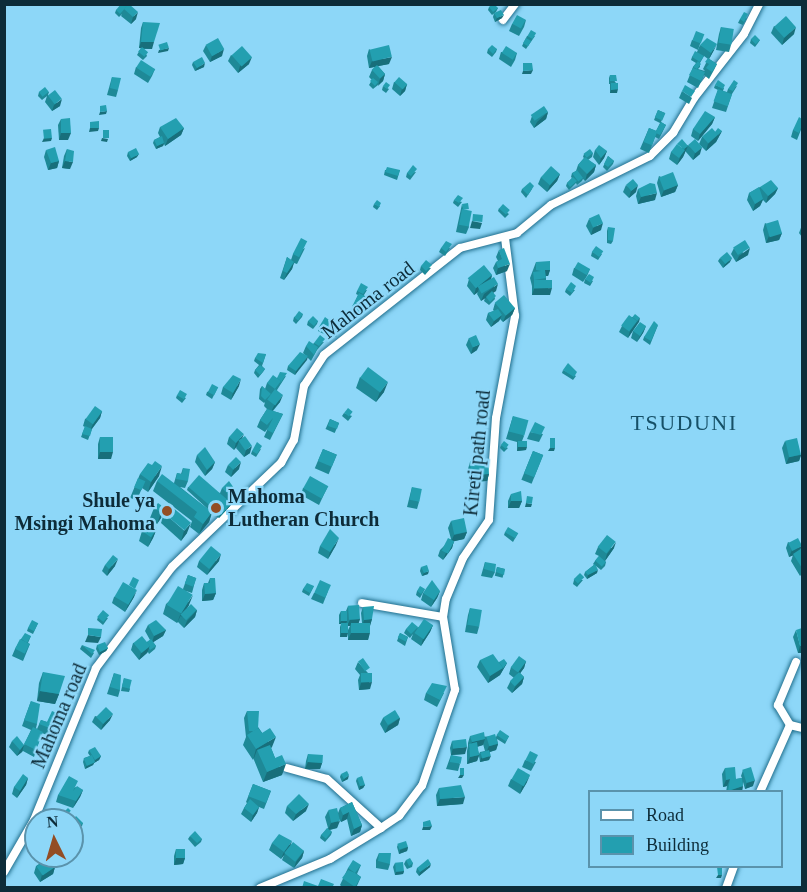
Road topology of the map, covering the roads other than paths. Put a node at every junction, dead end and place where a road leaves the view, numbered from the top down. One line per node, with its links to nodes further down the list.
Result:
1 (515, 4): 3 (street)
2 (759, 4): 4 (street, Mahoma road)
3 (503, 20)
4 (505, 238): 6 (street, Kireti path road); 14 (street, Mahoma road)
5 (362, 603): 6 (street)
6 (443, 617): 12 (street, Kireti path road)
7 (796, 662): 8 (street)
8 (790, 725): 9 (street); 11 (street)
9 (802, 728)
10 (287, 768): 12 (street)
11 (761, 790)
12 (381, 828): 15 (street, Kireti path road)
13 (734, 868): 16 (street)
14 (4, 872)
15 (260, 888)
16 (726, 888)

